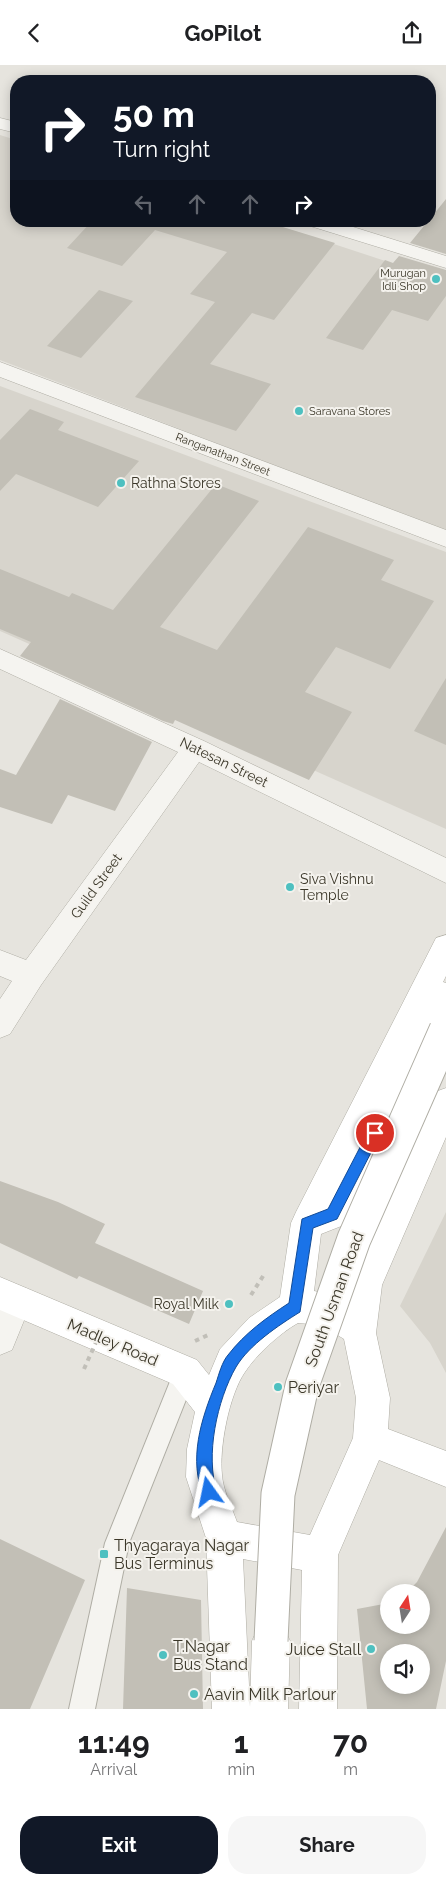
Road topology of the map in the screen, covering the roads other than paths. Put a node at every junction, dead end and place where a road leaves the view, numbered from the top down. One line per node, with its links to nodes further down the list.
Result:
1 (333, 227): 2 (street)
2 (446, 262)
3 (0, 369): 4 (street, Ranganathan Street)
4 (446, 539)
5 (0, 659): 6 (street, Natesan Street)
6 (195, 748): 7 (street, Natesan Street); 10 (street, Guild Street)
7 (446, 871)
8 (446, 947): 15 (main road)
9 (0, 963): 10 (street)
10 (31, 976): 12 (street, Guild Street)
11 (446, 987): 15 (main road)
12 (0, 1025)
13 (446, 1030): 28 (main road, South Usman Road, bridge)
14 (446, 1102): 18 (main road, South Usman Road)
15 (307, 1223): 17 (main road)
16 (8, 1297): 19 (street); 20 (main road, Madley Road)
17 (295, 1307): 18 (main road); 21 (main road)
18 (359, 1333): 22 (main road, South Usman Road)
19 (0, 1338)
20 (187, 1358): 21 (main road, Madley Road); 26 (lane)
21 (213, 1407): 24 (main road)
22 (370, 1439): 23 (main road); 25 (main road, South Usman Road)
23 (446, 1469)
24 (224, 1538): 25 (main road); 27 (main road)
25 (320, 1555): 29 (main road, South Usman Road)
26 (82, 1709)
27 (231, 1709)
28 (269, 1709)
29 (318, 1709)

